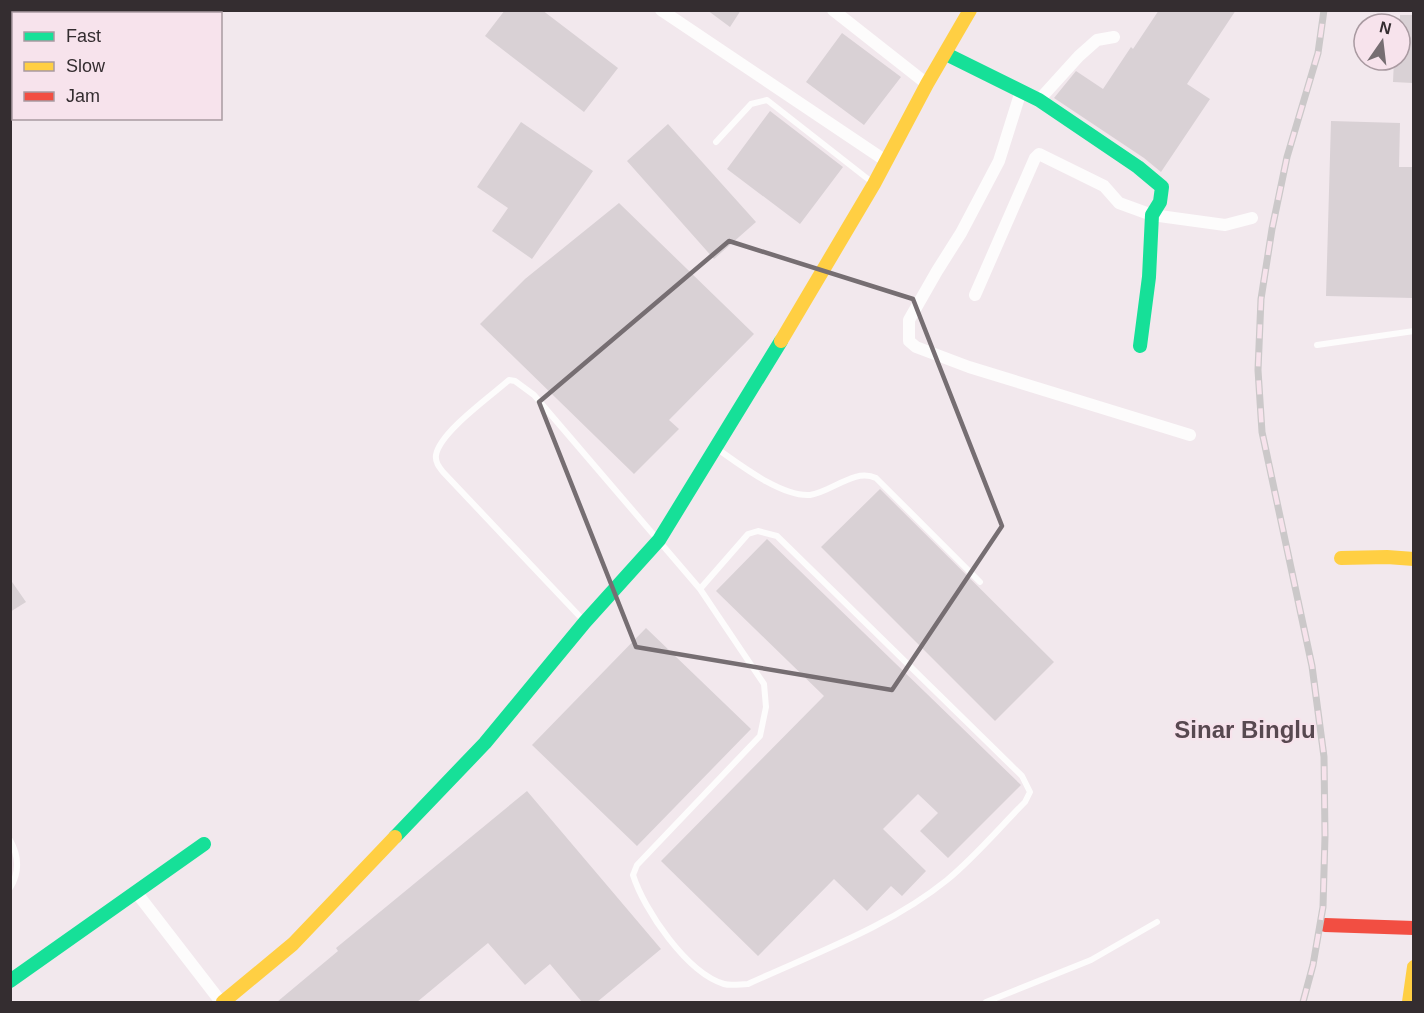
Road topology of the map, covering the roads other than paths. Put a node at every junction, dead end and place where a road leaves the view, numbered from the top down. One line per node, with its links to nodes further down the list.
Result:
1 (661, 10): 10 (street)
2 (833, 10): 6 (street)
3 (970, 10): 5 (main road)
4 (1114, 37): 8 (street)
5 (946, 54): 6 (main road); 7 (main road)
6 (927, 84): 10 (main road)
7 (1021, 91): 8 (main road); 18 (street)
8 (1039, 100): 12 (main road)
9 (716, 142): 11 (lane)
10 (886, 161): 11 (main road)
11 (874, 184): 19 (main road)
12 (1152, 215): 13 (street); 14 (street); 17 (main road)
13 (1251, 218)
14 (975, 295)
15 (1413, 331): 16 (lane)
16 (1317, 345)
17 (1140, 346)
18 (1190, 435)
19 (715, 448): 20 (main road); 23 (lane)
20 (659, 540): 24 (lane); 25 (main road); 25 (lane)
21 (1341, 558): 22 (main road)
22 (1413, 559)
23 (980, 582)
24 (700, 589): 24 (lane)
25 (585, 622): 35 (main road)
26 (10, 840): 28 (lane)
27 (204, 844): 29 (main road)
28 (10, 888)
29 (136, 892): 34 (main road); 35 (street)
30 (1157, 922): 36 (lane)
31 (1325, 925): 32 (main road)
32 (1413, 928)
33 (1413, 967): 37 (main road)
34 (10, 981)
35 (222, 1002)
36 (986, 1002)
37 (1409, 1002)

